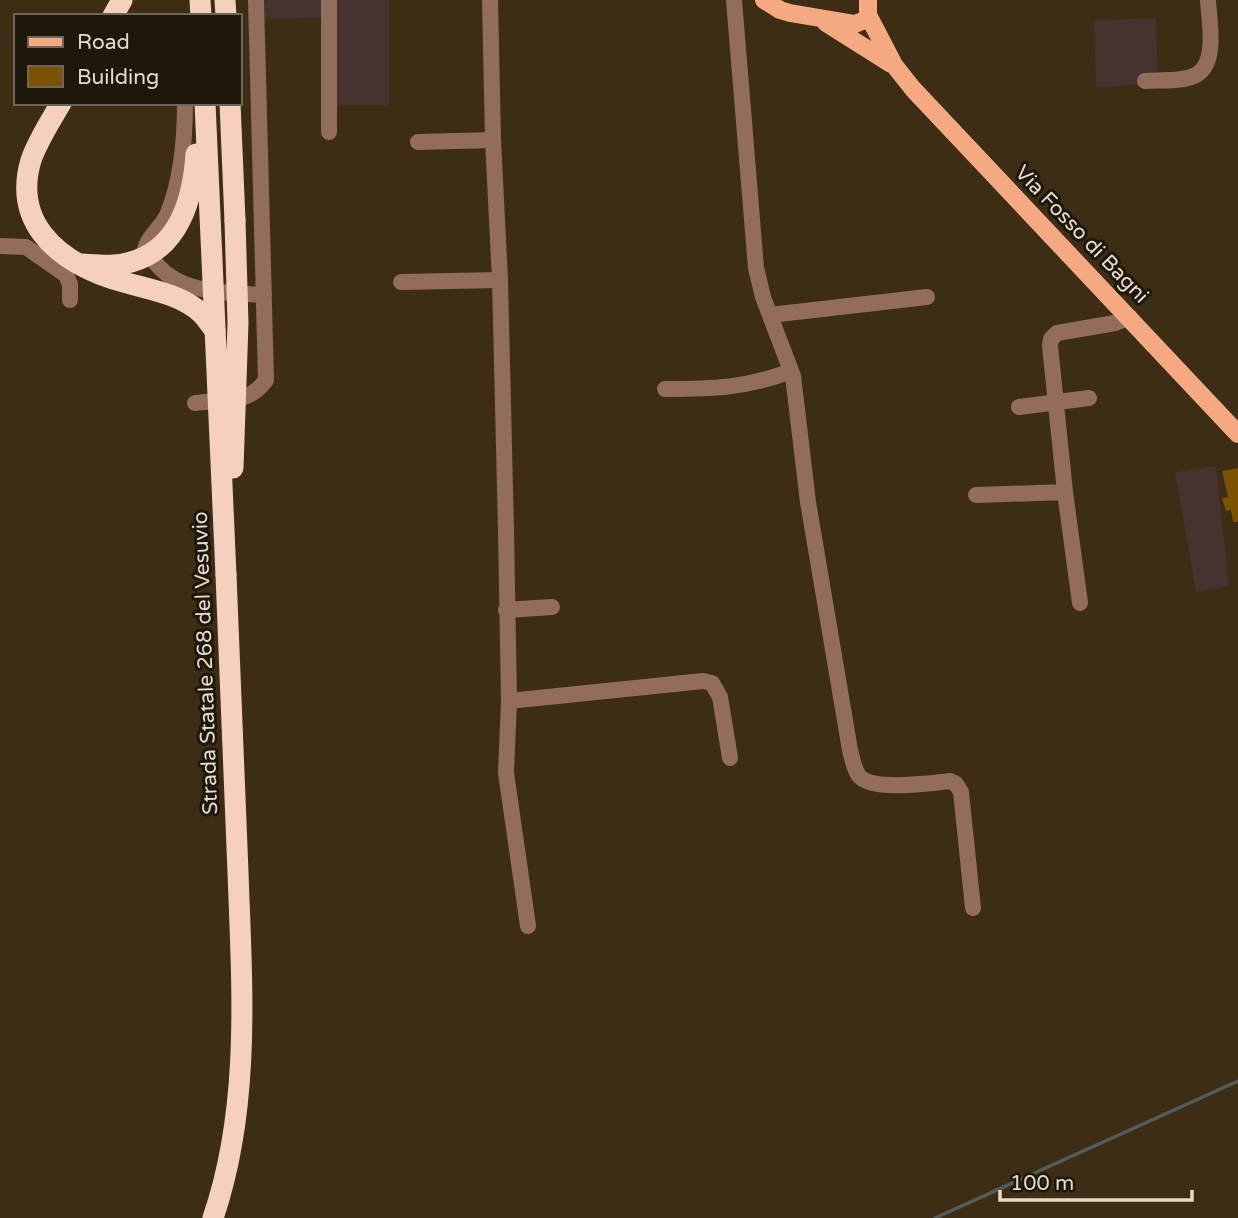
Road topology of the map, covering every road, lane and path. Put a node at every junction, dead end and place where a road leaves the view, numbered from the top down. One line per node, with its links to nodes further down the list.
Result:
1 (256, 0): 23 (street)
2 (329, 0): 16 (street)
3 (490, 0): 17 (street)
4 (734, 0): 26 (street)
5 (764, 0): 8 (main road)
6 (1208, 0): 10 (street)
7 (868, 8): 8 (main road); 9 (main road, Via Fosso di Bagni)
8 (814, 16): 9 (main road, Via Fosso di Bagni)
9 (894, 65): 27 (main road, Via Fosso di Bagni)
10 (1145, 81)
11 (60, 105): 20 (highway)
12 (185, 105): 23 (street)
13 (195, 105): 20 (highway, bridge)
14 (205, 105): 28 (highway, Strada Statale 268 del Vesuvio, bridge)
15 (230, 105): 38 (highway, bridge)
16 (329, 132)
17 (493, 140): 18 (street); 21 (street)
18 (418, 142)
19 (0, 246): 25 (street)
20 (83, 264): 28 (highway, bridge)
21 (500, 280): 22 (street); 41 (street)
22 (401, 282)
23 (264, 295): 33 (street)
24 (927, 297): 26 (street)
25 (70, 300)
26 (770, 315): 29 (street)
27 (1130, 317): 32 (street); 35 (main road, Via Fosso di Bagni)
28 (215, 331): 38 (highway, Strada Statale 268 del Vesuvio, bridge)
29 (791, 371): 30 (street); 44 (street)
30 (665, 389)
31 (1089, 398): 32 (street)
32 (1055, 402): 34 (street); 36 (street)
33 (195, 403)
34 (1019, 407)
35 (1238, 434)
36 (1065, 492): 37 (street); 39 (street)
37 (976, 495)
38 (226, 575): 46 (highway, Strada Statale 268 del Vesuvio)
39 (1080, 603)
40 (552, 607): 41 (street)
41 (506, 610): 42 (street)
42 (509, 701): 43 (street); 45 (street)
43 (730, 758)
44 (973, 908)
45 (528, 926)
46 (213, 1218)

